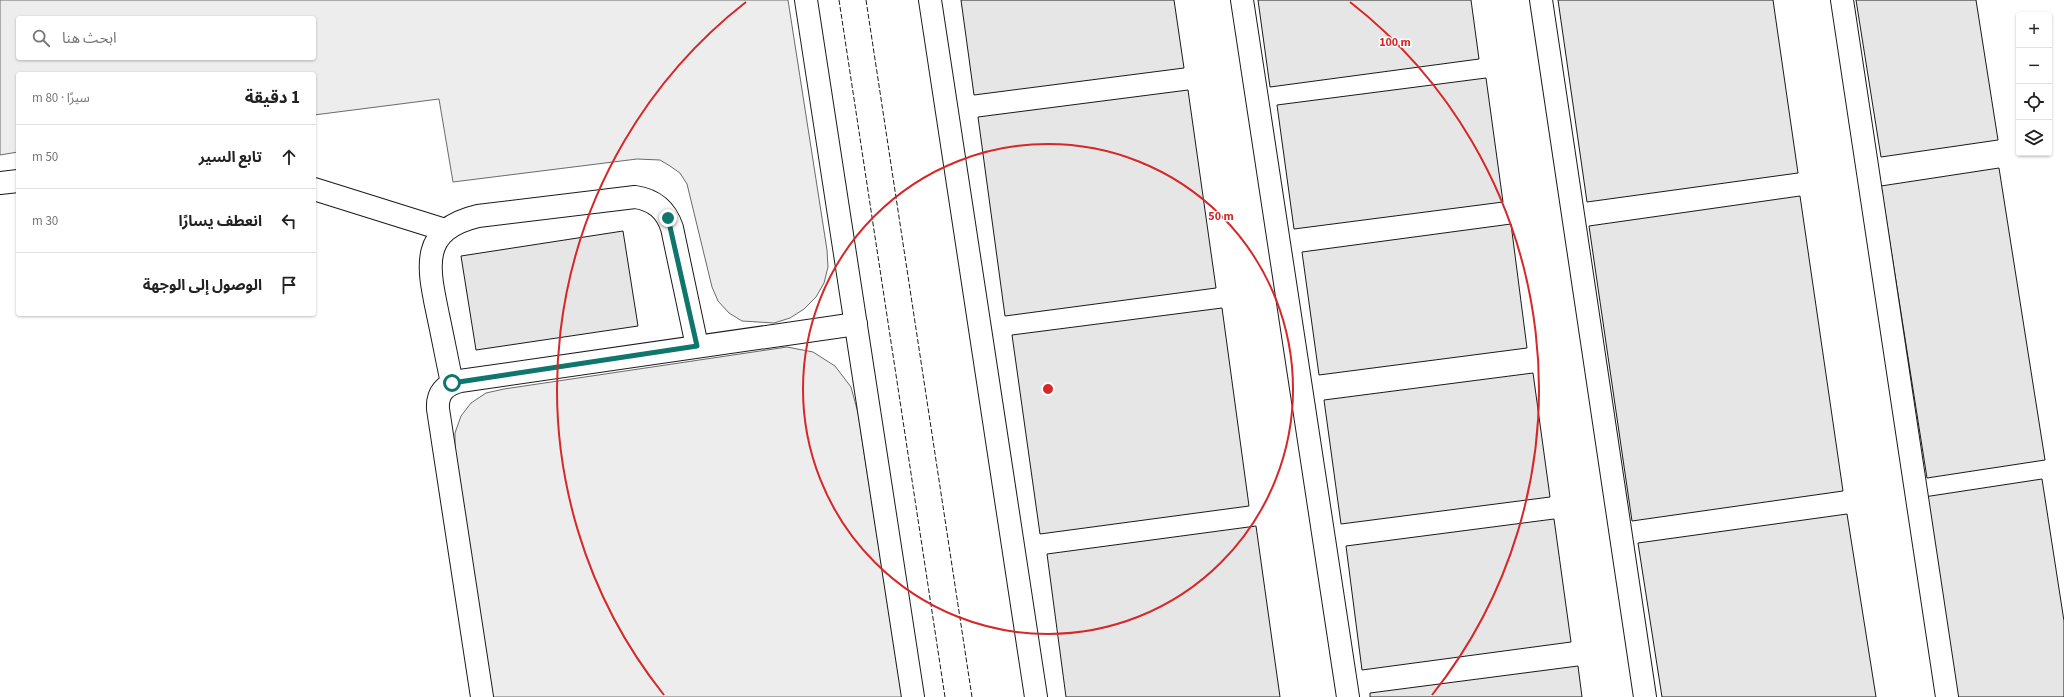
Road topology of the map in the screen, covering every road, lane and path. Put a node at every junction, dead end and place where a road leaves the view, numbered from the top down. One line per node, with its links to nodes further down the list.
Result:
1 (806, 0): 10 (street)
2 (930, 0): 15 (street)
3 (1242, 0): 16 (street)
4 (1541, 0): 17 (street)
5 (1842, 0): 18 (street)
6 (16, 181): 7 (street)
7 (0, 183)
8 (316, 190): 9 (street)
9 (445, 230): 11 (street); 12 (street)
10 (856, 324): 11 (street); 14 (street)
11 (697, 346): 12 (street)
12 (452, 383): 13 (street)
13 (482, 697)
14 (913, 697)
15 (1036, 697)
16 (1348, 697)
17 (1646, 697)
18 (1947, 697)

